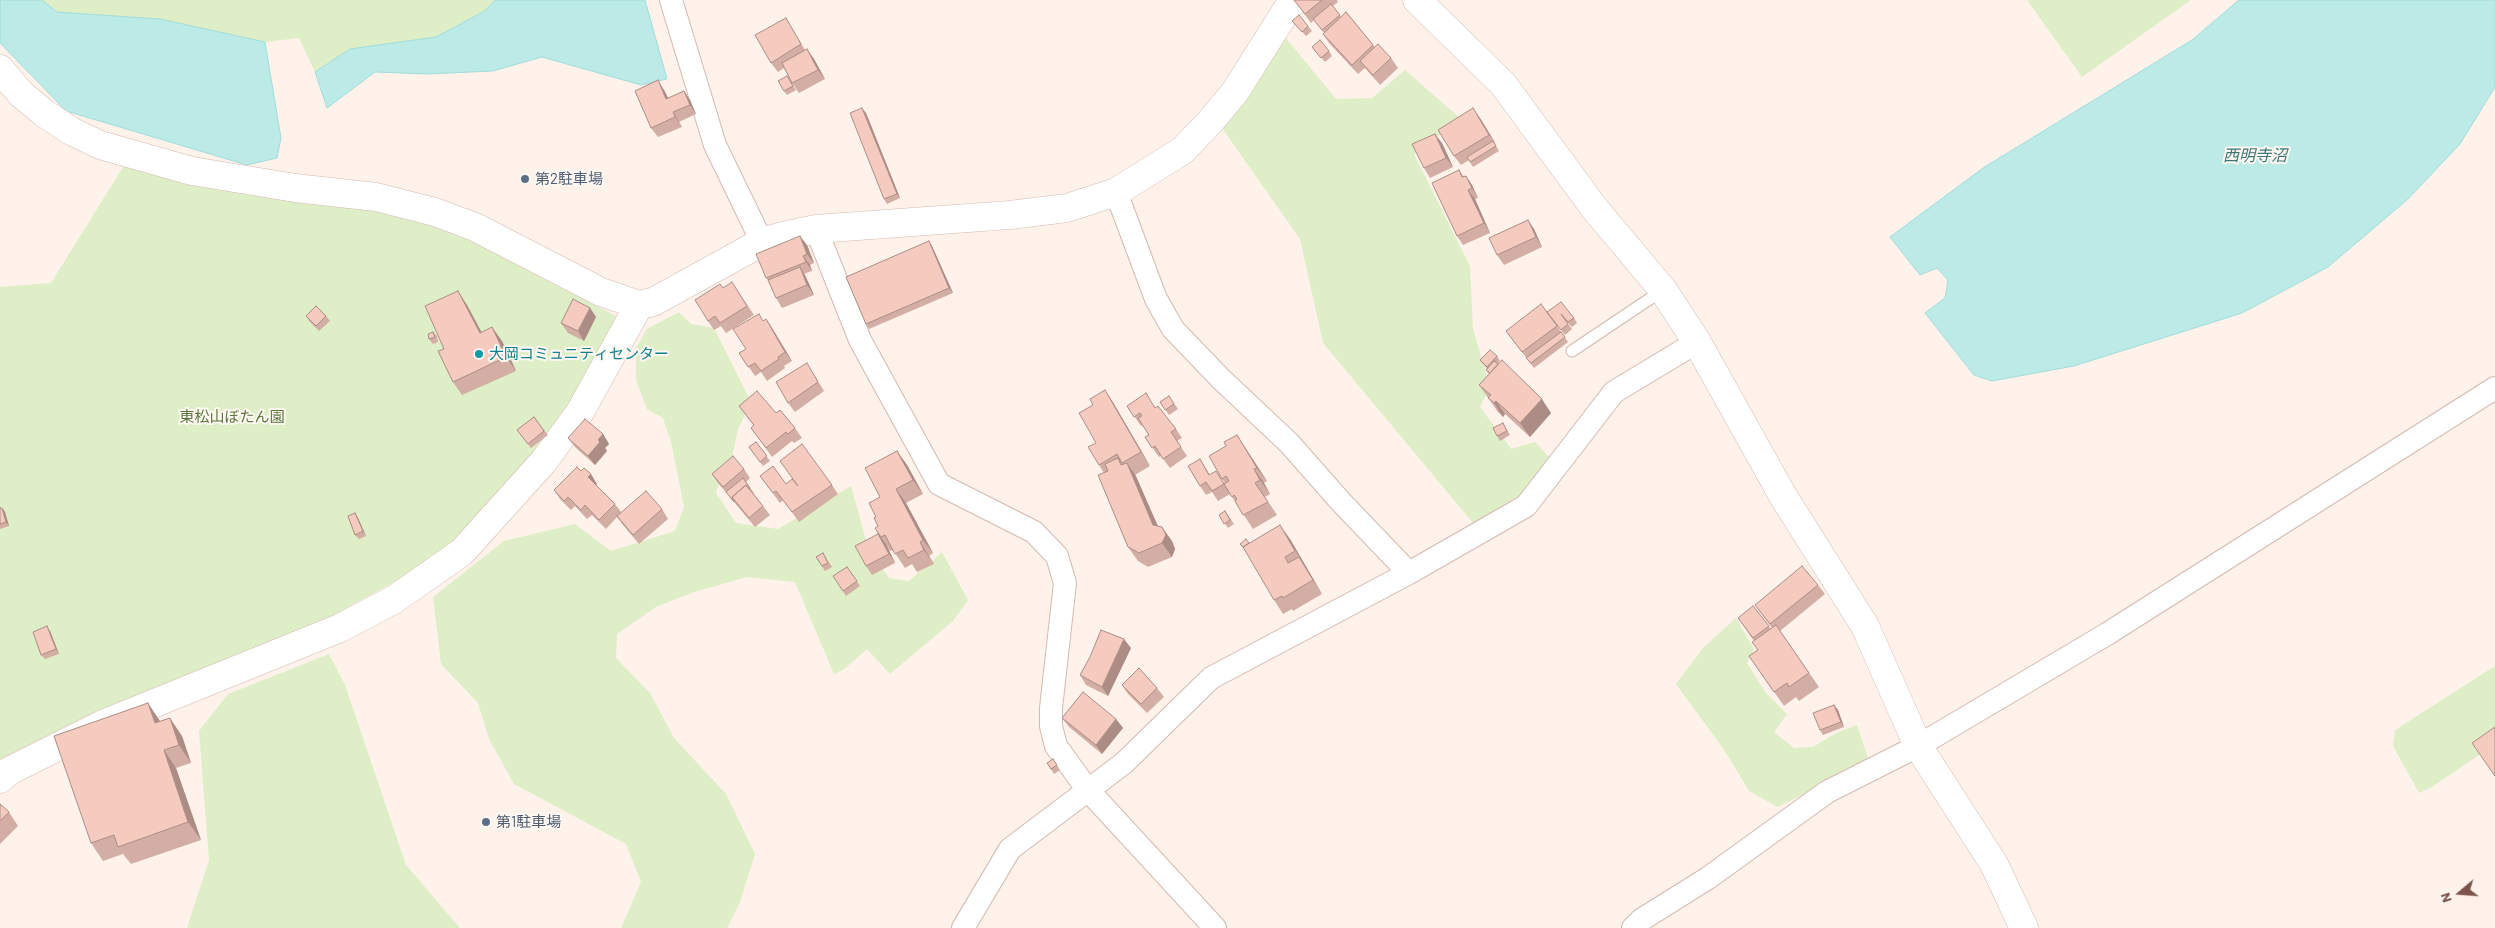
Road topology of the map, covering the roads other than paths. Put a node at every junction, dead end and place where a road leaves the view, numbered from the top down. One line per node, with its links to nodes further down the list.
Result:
1 (671, 0): 7 (street)
2 (1294, 0): 5 (street)
3 (1417, 0): 8 (street)
4 (0, 69): 9 (street)
5 (1116, 192): 6 (street); 13 (street)
6 (816, 229): 7 (street); 16 (street)
7 (762, 242): 9 (street)
8 (1663, 290): 10 (street); 11 (lane)
9 (639, 305): 15 (street)
10 (1697, 342): 13 (street); 14 (street)
11 (1572, 351)
12 (2495, 388): 14 (street)
13 (1409, 573): 16 (street)
14 (1918, 746): 19 (street); 20 (street)
15 (0, 779)
16 (1086, 789): 17 (street); 18 (street)
17 (963, 928)
18 (1216, 928)
19 (1633, 928)
20 (2024, 928)

